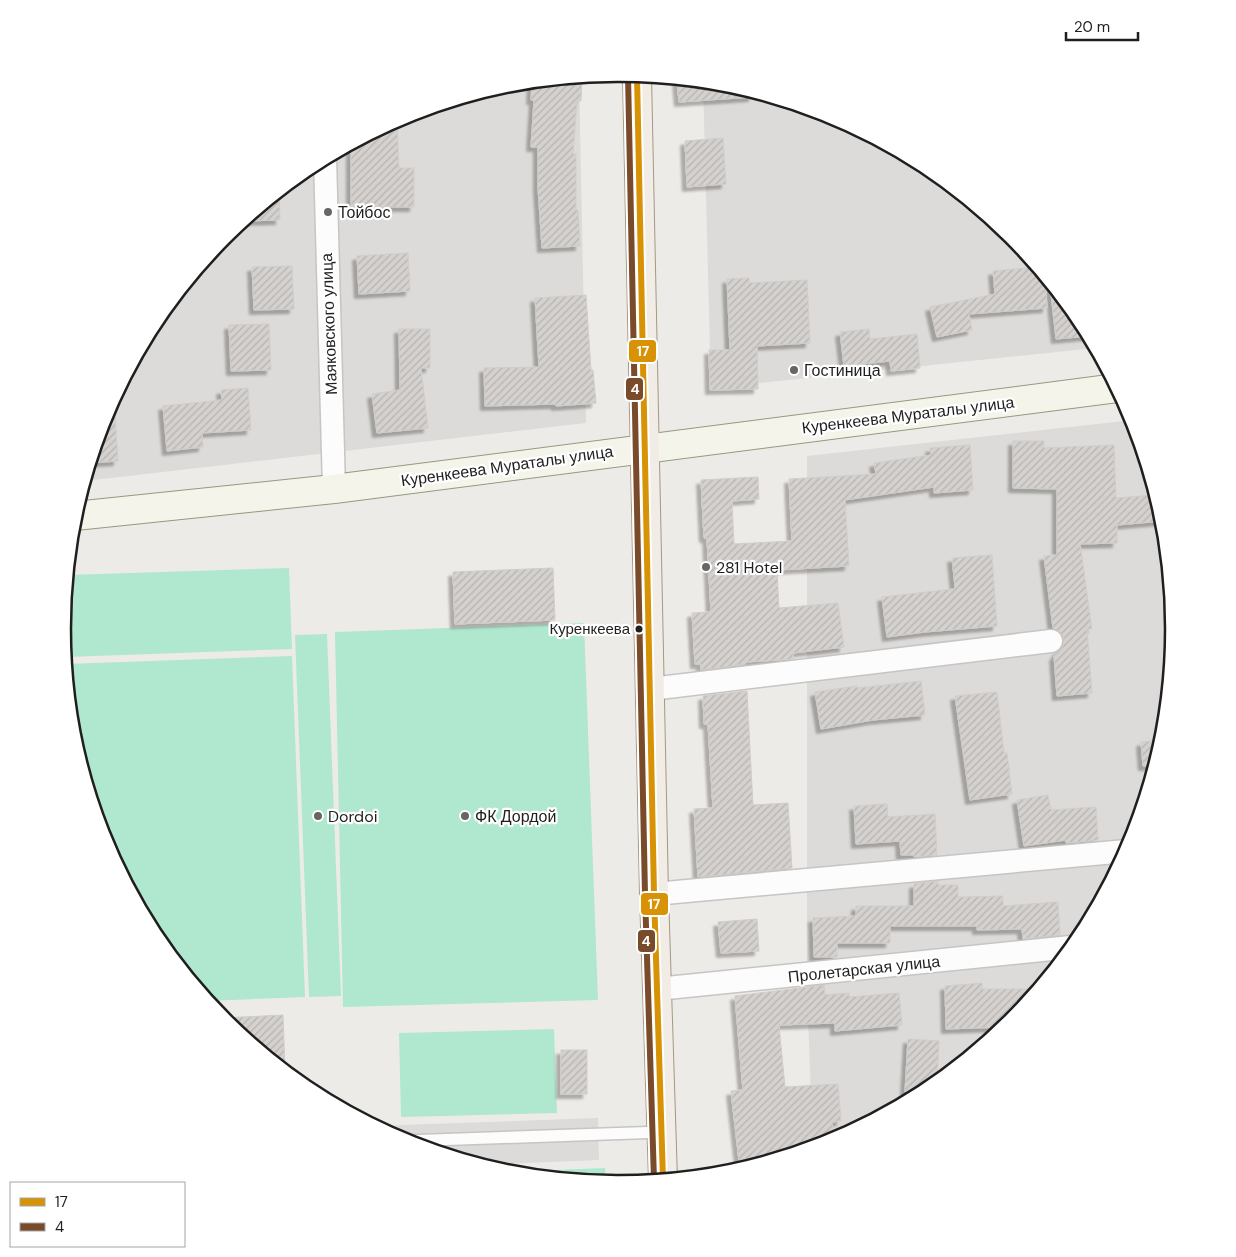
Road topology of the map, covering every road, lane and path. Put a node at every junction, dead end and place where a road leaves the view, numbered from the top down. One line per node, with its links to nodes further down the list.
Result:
1 (637, 83): 4 (main road)
2 (325, 167): 5 (street, Маяковского улица)
3 (1109, 389): 4 (street, Куренкеева Мураталы улица)
4 (645, 448): 5 (street, Куренкеева Мураталы улица); 8 (main road)
5 (334, 489): 6 (street, Куренкеева Мураталы улица)
6 (84, 515)
7 (1051, 641): 8 (street)
8 (651, 689): 10 (main road)
9 (1117, 852): 10 (street)
10 (654, 894): 12 (main road)
11 (1061, 949): 12 (street, Пролетарская улица)
12 (657, 989): 13 (main road)
13 (662, 1132): 14 (lane); 15 (main road)
14 (426, 1140)
15 (663, 1173)

